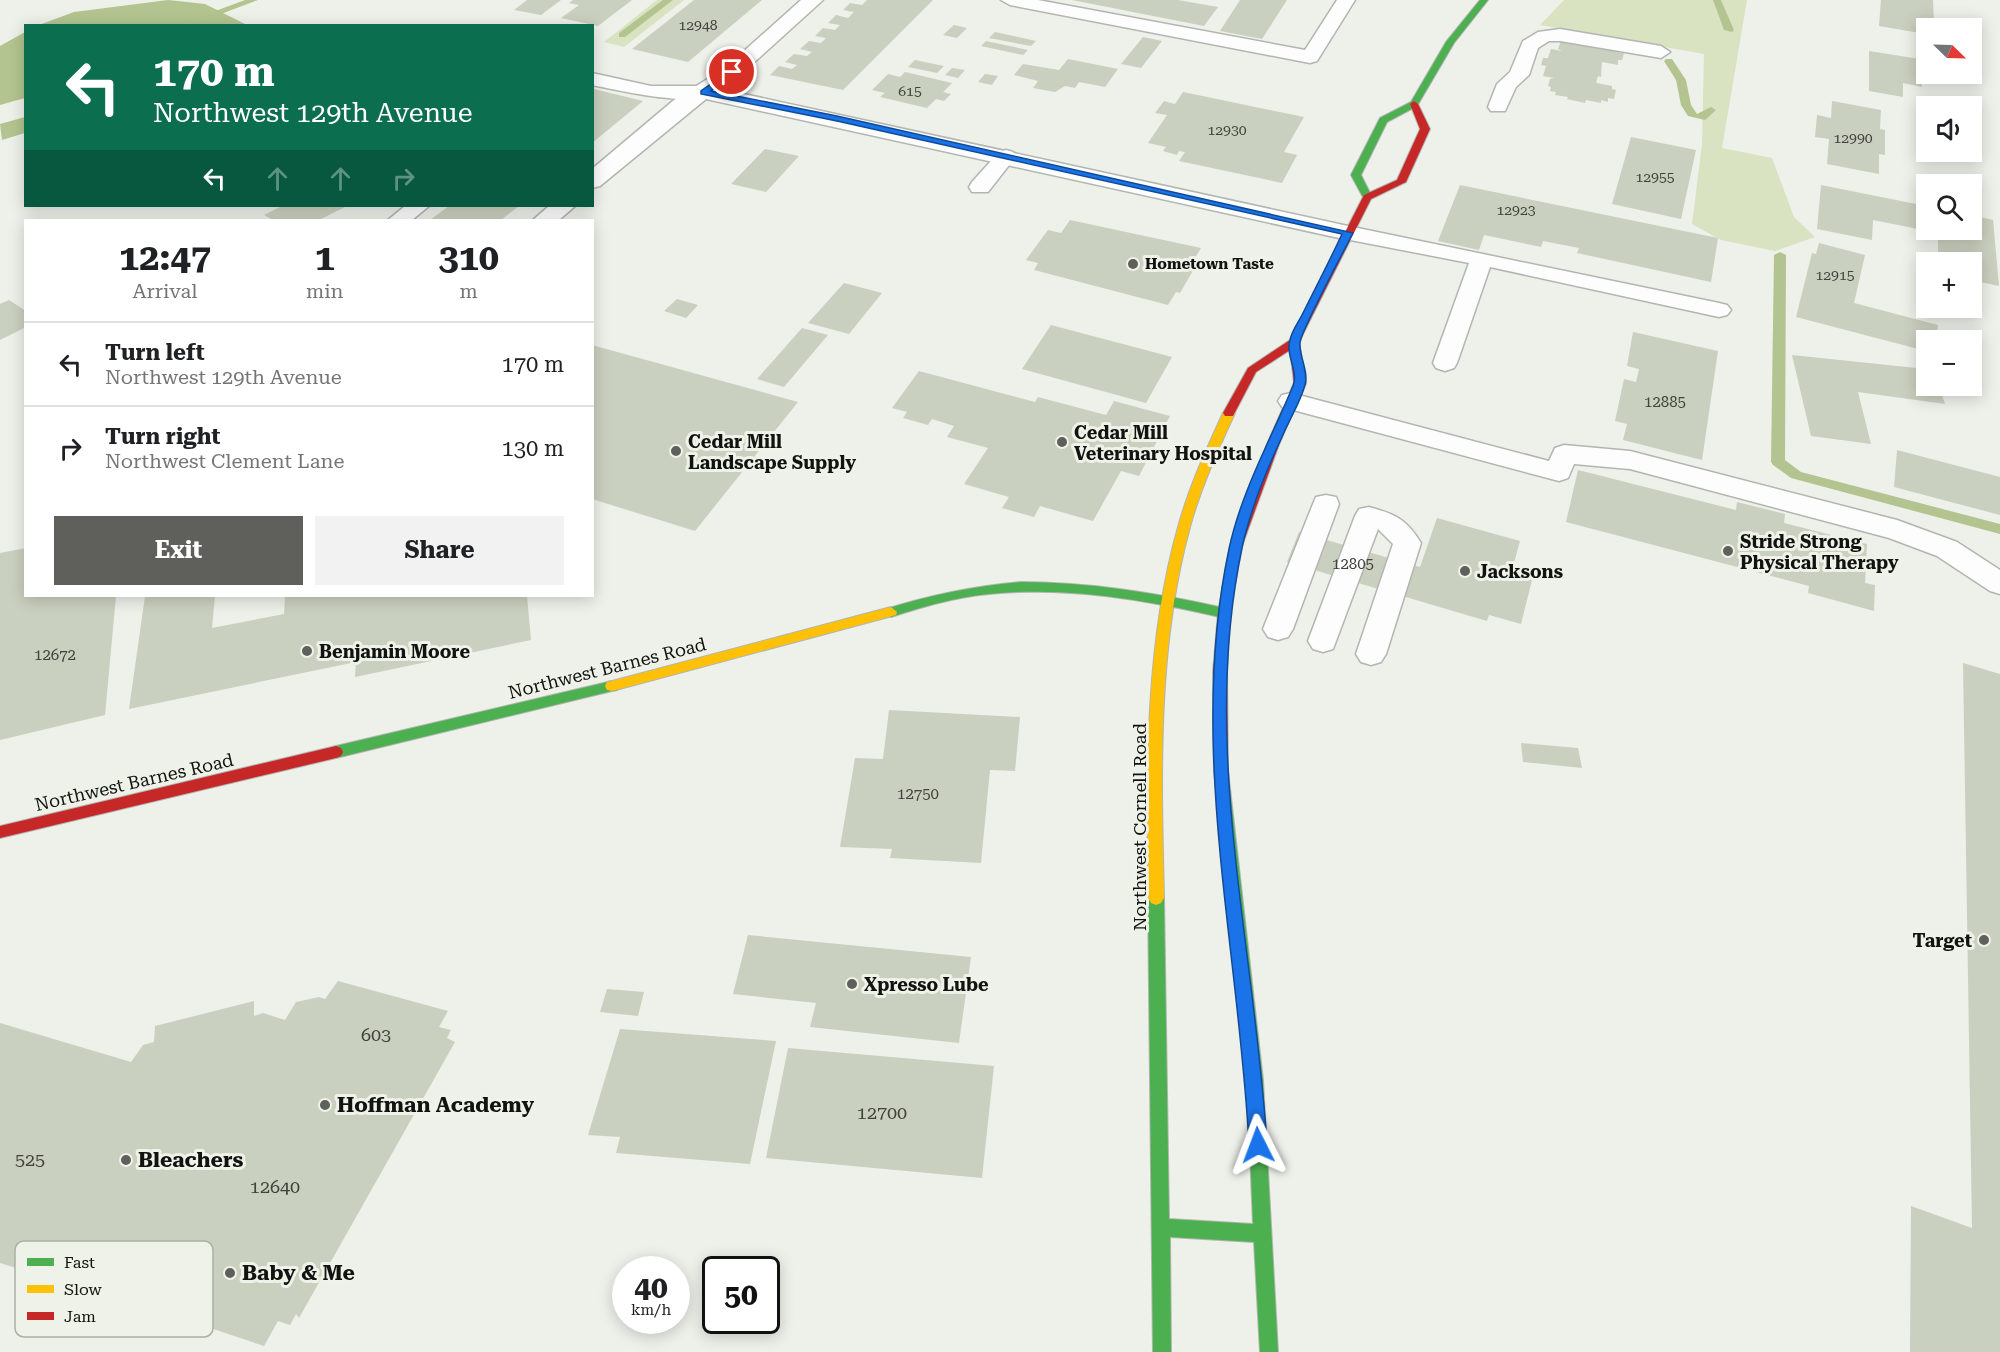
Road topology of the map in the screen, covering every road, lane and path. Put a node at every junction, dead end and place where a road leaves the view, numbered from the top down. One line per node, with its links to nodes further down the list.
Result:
1 (813, 0): 7 (street)
2 (1010, 0): 3 (lane)
3 (1346, 0)
4 (1484, 0): 8 (main road)
5 (1662, 52): 9 (lane)
6 (594, 79): 7 (lane)
7 (704, 92): 10 (street); 11 (street)
8 (1414, 104): 13 (main road); 13 (main road)
9 (1498, 106)
10 (1006, 156): 12 (lane); 18 (street)
11 (594, 178)
12 (980, 187)
13 (1367, 197): 18 (main road, Northwest Cornell Road)
14 (417, 207): 16 (lane)
15 (562, 207): 17 (street)
16 (400, 219)
17 (546, 219)
18 (1348, 233): 19 (lane); 21 (main road, Northwest Cornell Road)
19 (1481, 260): 20 (lane); 22 (lane)
20 (1719, 310)
21 (1294, 342): 23 (main road); 26 (main road, Northwest Cornell Road)
22 (1445, 363)
23 (1292, 401): 25 (lane); 27 (main road)
24 (1326, 504): 28 (lane)
25 (2000, 584)
26 (1167, 599): 27 (main road, Northwest Barnes Road); 31 (main road, Northwest Barnes Road); 32 (main road, Northwest Cornell Road)
27 (1224, 613): 33 (main road)
28 (1278, 629)
29 (1323, 641): 30 (lane)
30 (1371, 654)
31 (0, 832)
32 (1160, 1227): 33 (main road); 34 (main road, Northwest Cornell Road)
33 (1263, 1233): 35 (main road)
34 (1162, 1352)
35 (1269, 1352)

